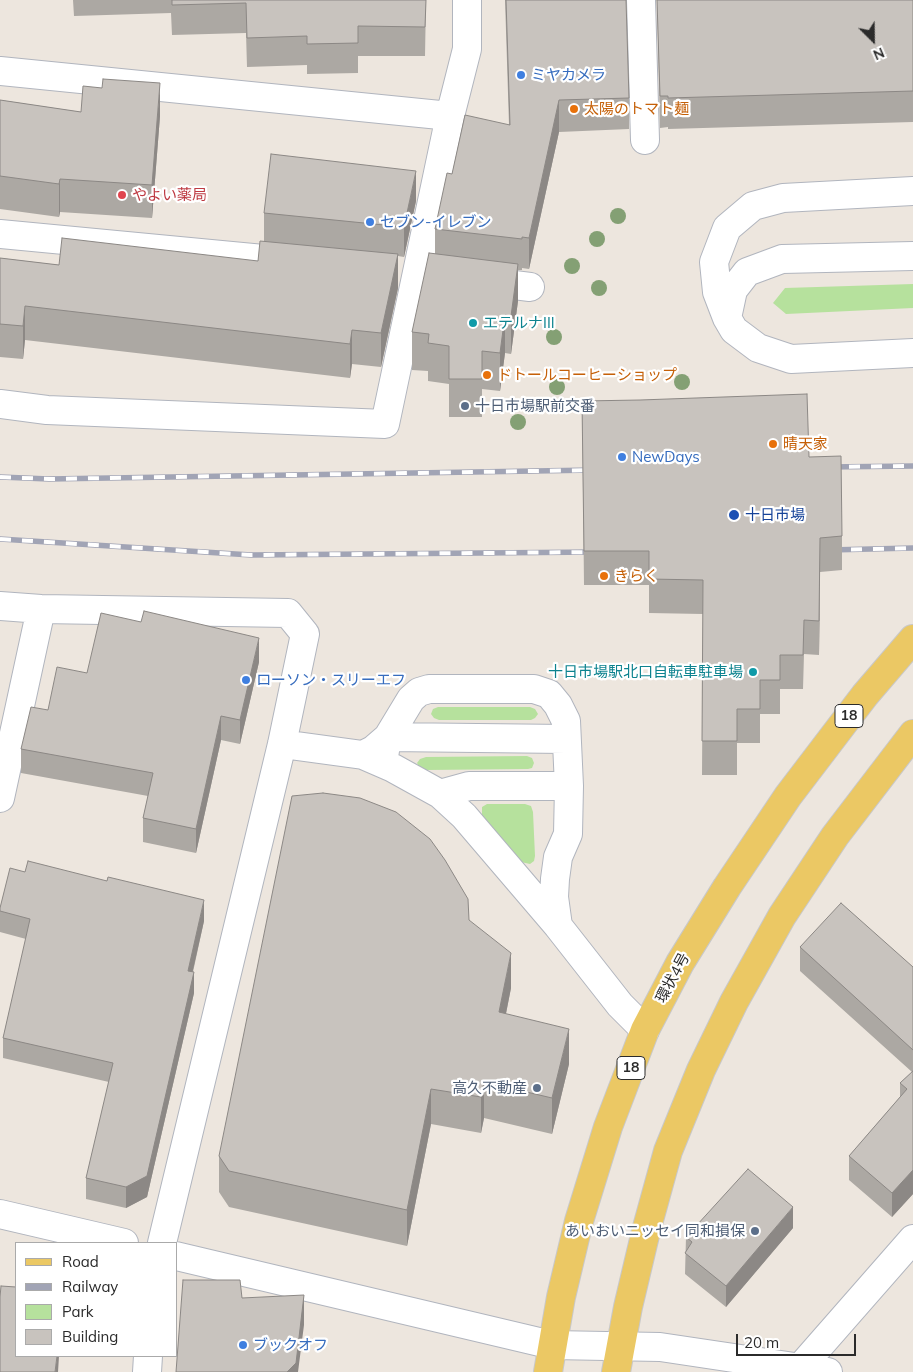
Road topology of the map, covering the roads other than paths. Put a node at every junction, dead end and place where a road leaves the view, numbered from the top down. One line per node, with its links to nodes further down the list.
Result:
1 (466, 0): 4 (street)
2 (641, 0): 5 (street)
3 (0, 71): 4 (street)
4 (450, 116): 10 (street)
5 (645, 140)
6 (913, 191): 12 (street)
7 (0, 234): 9 (street)
8 (913, 256): 12 (street)
9 (323, 265)
10 (426, 275): 11 (street); 14 (street)
11 (530, 287)
12 (727, 318): 13 (street)
13 (913, 352)
14 (0, 404)
15 (0, 606): 16 (street)
16 (41, 609): 21 (street); 26 (street)
17 (913, 639): 28 (main road, 環状4号 / 18)
18 (913, 734): 35 (main road)
19 (388, 737): 20 (street); 20 (street); 22 (street); 23 (street)
20 (566, 739): 24 (street)
21 (282, 744): 22 (street); 32 (street)
22 (364, 755): 23 (street)
23 (393, 768): 25 (street)
24 (569, 786): 25 (street); 27 (street)
25 (440, 794): 27 (street)
26 (0, 798)
27 (558, 926): 28 (street)
28 (645, 1030): 34 (main road, 環状4号 / 18)
29 (0, 1214): 31 (street)
30 (913, 1239): 37 (street)
31 (120, 1242)
32 (162, 1242)
33 (178, 1256): 34 (street)
34 (552, 1345): 35 (street); 39 (main road, 環状4号 / 18)
35 (620, 1345): 37 (street); 40 (main road)
36 (148, 1357): 38 (street)
37 (800, 1368): 41 (street)
38 (147, 1372)
39 (548, 1372)
40 (616, 1372)
41 (828, 1372)

